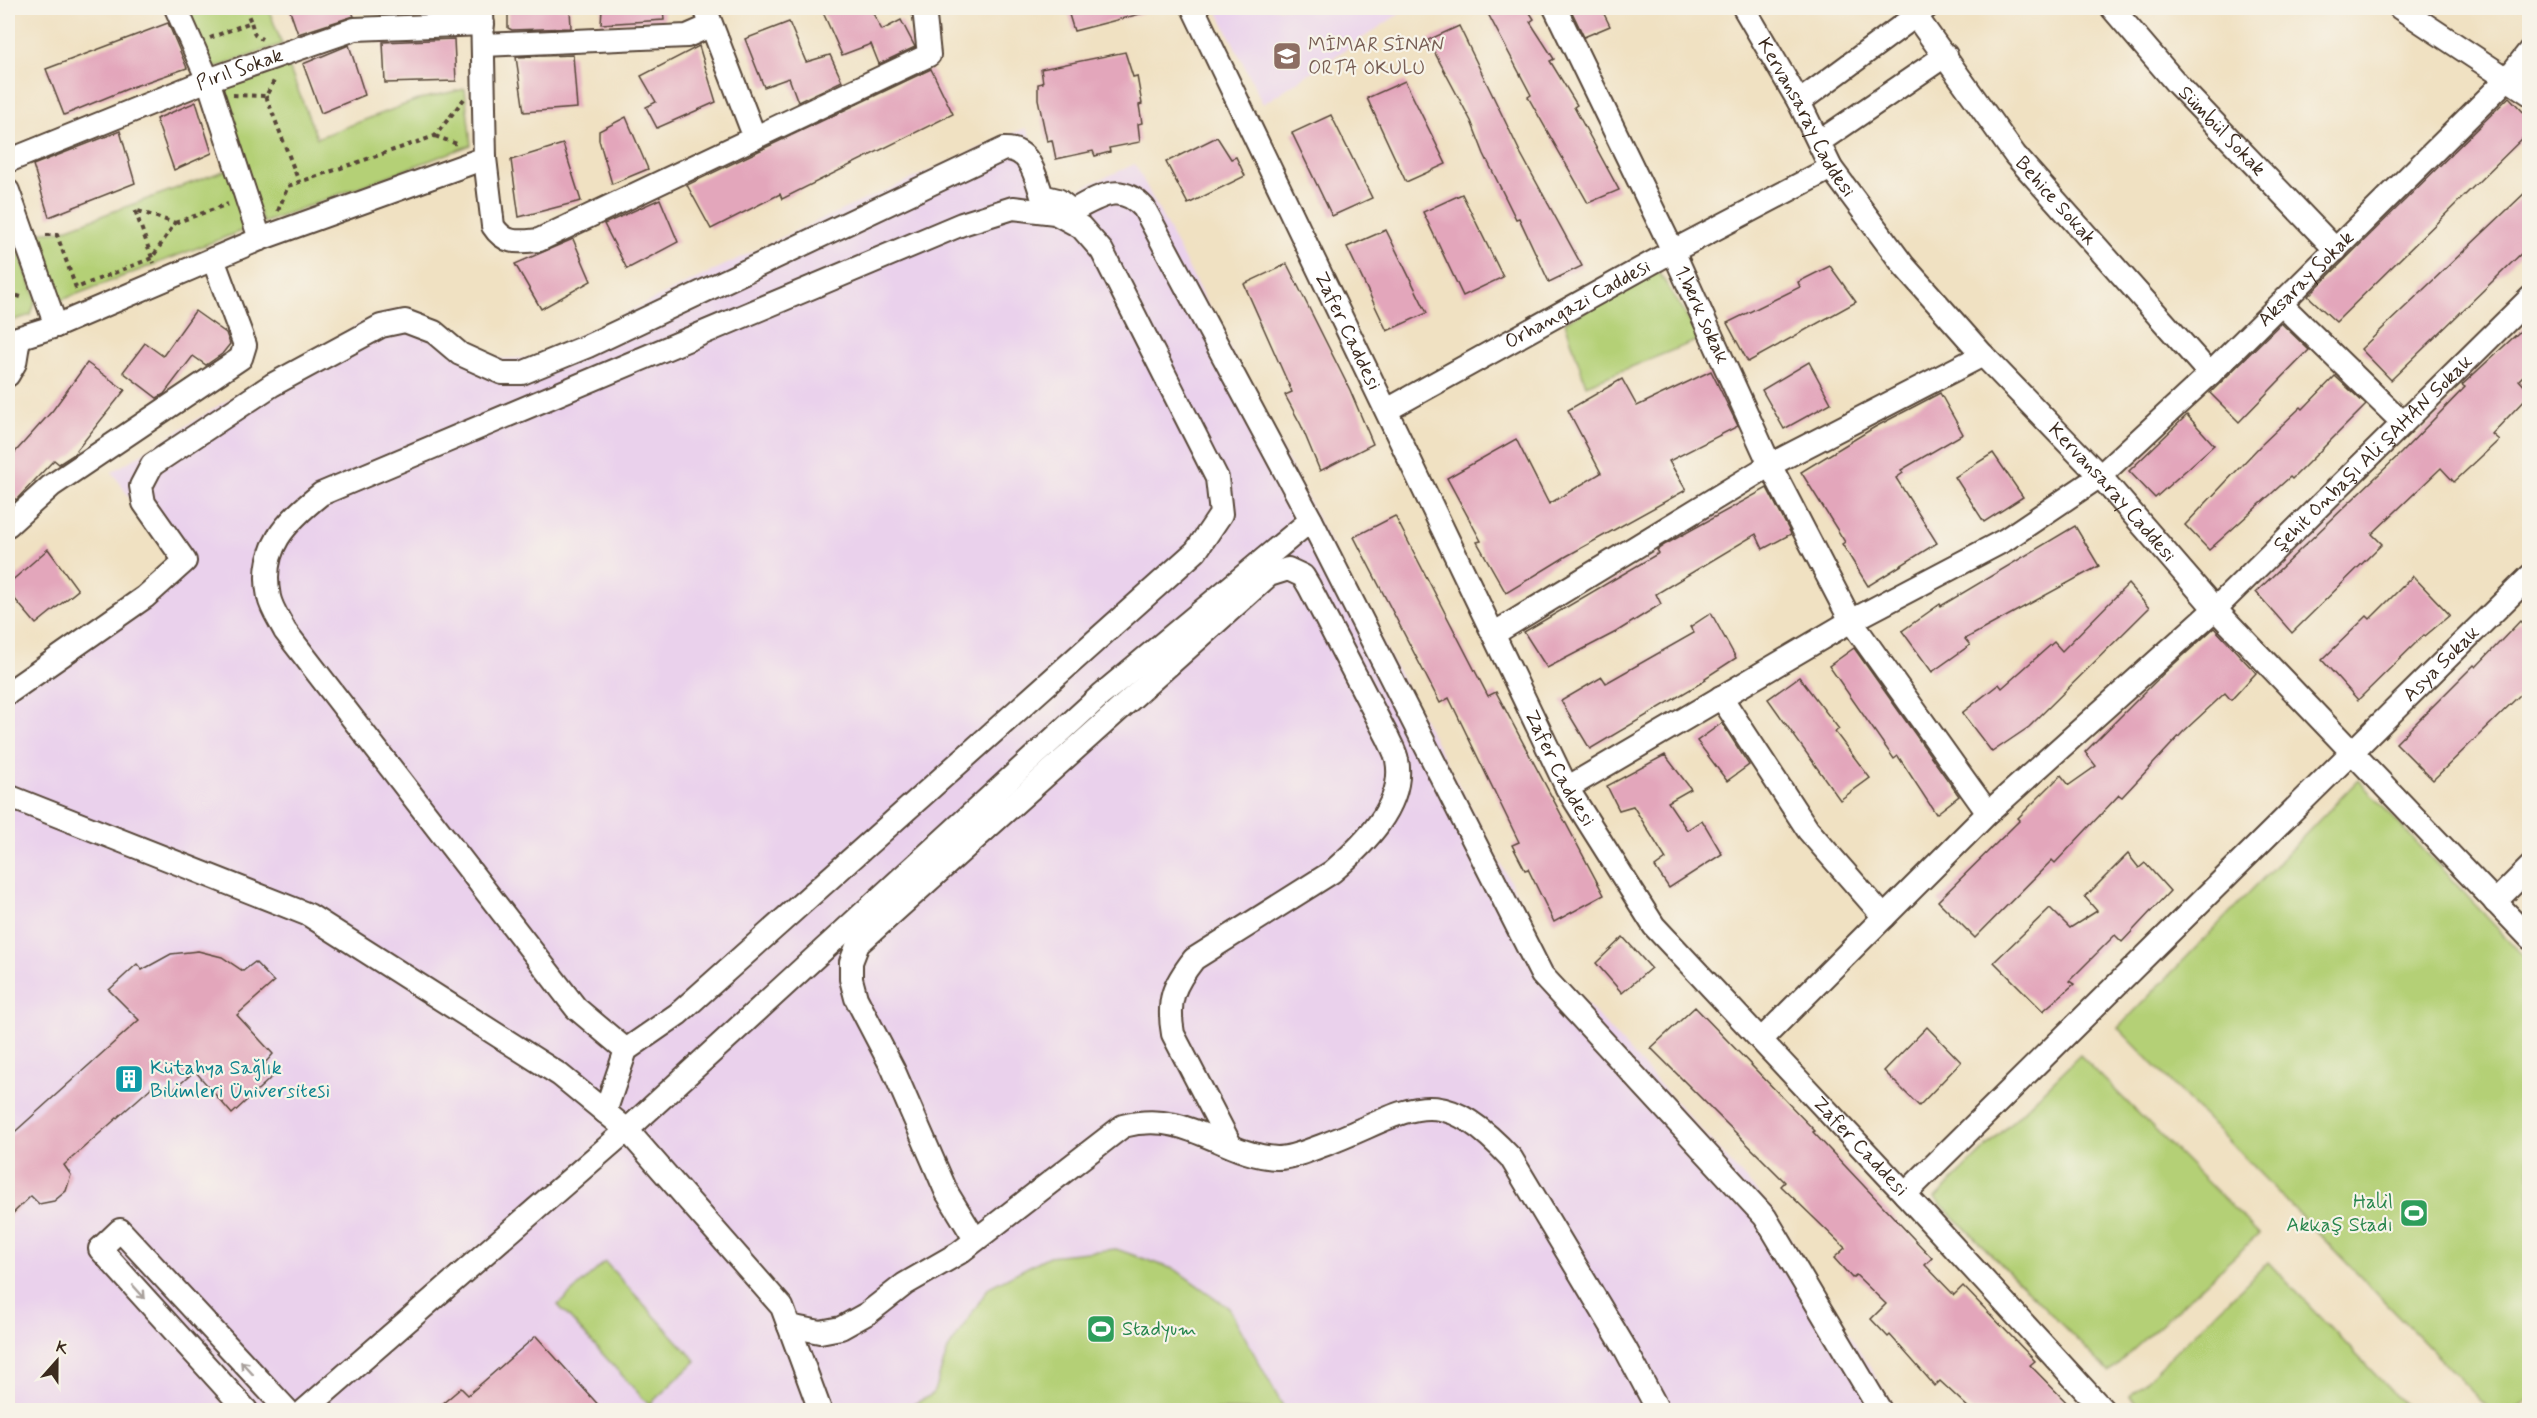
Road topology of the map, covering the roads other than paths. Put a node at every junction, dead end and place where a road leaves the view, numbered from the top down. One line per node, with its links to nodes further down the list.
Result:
1 (176, 8): 13 (street)
2 (924, 8): 17 (street)
3 (1193, 8): 34 (street, Zafer Caddesi)
4 (1555, 8): 25 (street, 1.berk sokak)
5 (1744, 8): 16 (street, Kervansaray Caddesi)
6 (2112, 8): 24 (street, Sümbül Sokak)
7 (2400, 8): 14 (street)
8 (1917, 10): 12 (street, Behice Sokak); 16 (street)
9 (708, 17): 10 (street, Pırıl Sokak); 17 (street)
10 (483, 25): 13 (street, Pırıl Sokak); 19 (street)
11 (2529, 50): 14 (street, Aksaray Sokak)
12 (1946, 55): 18 (street); 32 (street, Behice Sokak)
13 (208, 78): 20 (street, Pırıl Sokak); 23 (street)
14 (2507, 79): 15 (street); 24 (street, Aksaray Sokak)
15 (2529, 94)
16 (1799, 102): 18 (street, Kervansaray Caddesi)
17 (755, 138): 19 (street)
18 (1819, 142): 21 (street, Kervansaray Caddesi)
19 (476, 153): 23 (street)
20 (8, 161)
21 (1832, 168): 25 (street, Orhangazi Caddesi); 31 (street, Kervansaray Caddesi)
22 (8, 191): 29 (street)
23 (264, 237): 26 (street)
24 (2336, 250): 28 (street, Aksaray Sokak)
25 (1673, 251): 34 (street, Orhangazi Caddesi); 36 (street, 1.berk sokak)
26 (213, 259): 29 (street); 39 (street)
27 (2529, 298): 35 (street, Şehit Onbaşı Ali ŞAHAN Sokak)
28 (2281, 304): 32 (street, Aksaray Sokak); 35 (street)
29 (56, 326): 30 (street)
30 (13, 339): 33 (street)
31 (1983, 356): 36 (street); 37 (street, Kervansaray Caddesi)
32 (2210, 374): 37 (street, Aksaray Sokak)
33 (8, 375)
34 (1386, 410): 43 (street, Zafer Caddesi)
35 (2403, 423): 41 (street, Şehit Onbaşı Ali ŞAHAN Sokak)
36 (1770, 465): 42 (street, 1.berk sokak); 43 (street)
37 (2100, 476): 41 (street, Kervansaray Caddesi); 42 (street, Aksaray Sokak)
38 (1311, 520): 44 (street); 57 (street); 67 (street)
39 (8, 525)
40 (2529, 576): 46 (street, Asya Sokak)
41 (2215, 609): 46 (street, Kervansaray Caddesi); 49 (street, Şehit Onbaşı Ali ŞAHAN Sokak)
42 (1851, 621): 45 (street, Aksaray Sokak); 49 (street, 1.berk sokak)
43 (1495, 633): 47 (street, Zafer Caddesi)
44 (8, 693)
45 (1721, 697): 47 (street, Aksaray Sokak); 52 (street)
46 (2354, 753): 51 (street, Kervansaray Caddesi); 59 (street, Asya Sokak)
47 (1567, 788): 54 (street, Zafer Caddesi)
48 (8, 796): 56 (street)
49 (1989, 813): 52 (street, Şehit Onbaşı Ali ŞAHAN Sokak)
50 (2529, 867): 51 (street)
51 (2495, 902): 53 (street, Kervansaray Caddesi)
52 (1884, 917): 54 (street, Şehit Onbaşı Ali ŞAHAN Sokak)
53 (2529, 938)
54 (1761, 1040): 59 (street, Zafer Caddesi)
55 (626, 1050): 55 (street); 56 (street)
56 (605, 1112): 57 (street)
57 (627, 1130): 61 (street); 64 (street)
58 (1230, 1144): 60 (street); 60 (street); 66 (street)
59 (1905, 1194): 68 (street, Zafer Caddesi)
60 (975, 1239): 61 (street)
61 (789, 1326): 65 (street)
62 (246, 1410): 63 (street, one-way to 62)
63 (287, 1410)
64 (304, 1410)
65 (820, 1410)
66 (1658, 1410)
67 (1880, 1410)
68 (2103, 1410)

